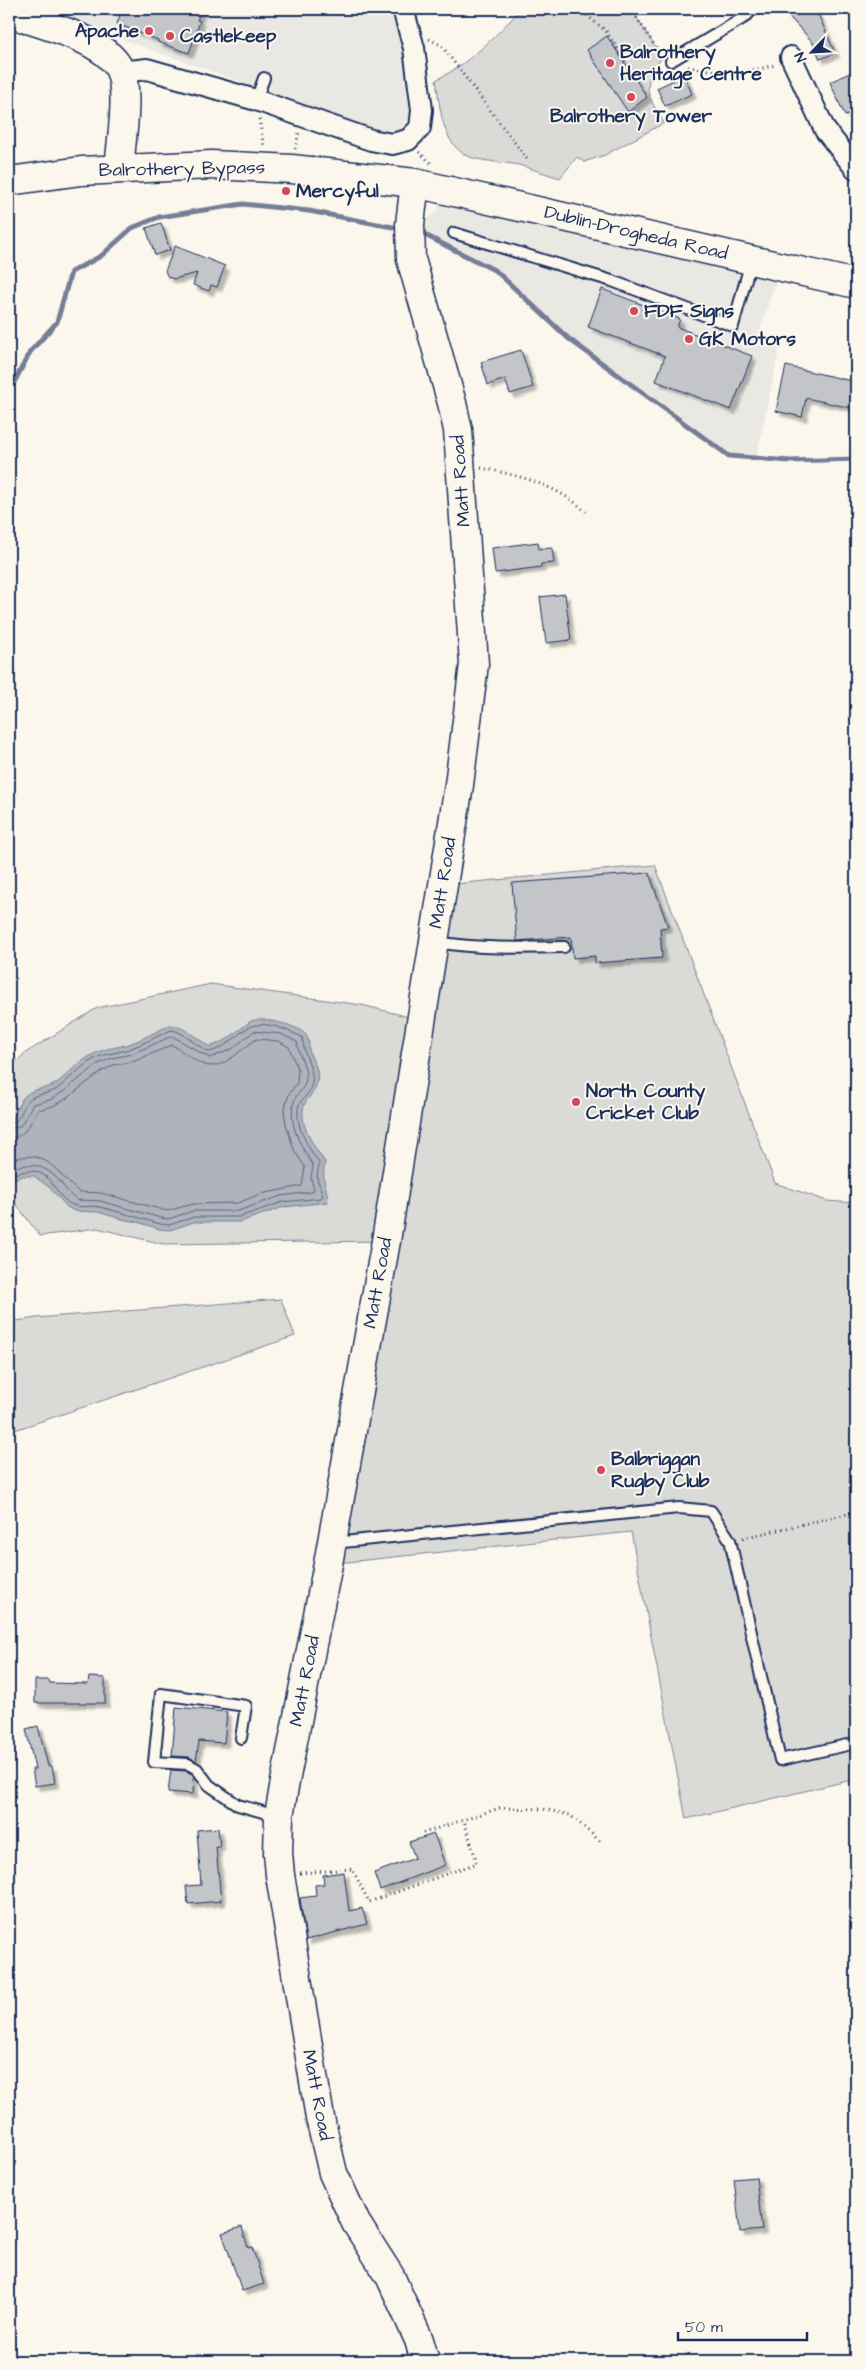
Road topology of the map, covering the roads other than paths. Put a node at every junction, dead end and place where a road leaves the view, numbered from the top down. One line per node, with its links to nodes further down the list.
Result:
1 (403, 9): 8 (street)
2 (753, 9): 5 (lane)
3 (9, 13): 6 (street)
4 (791, 57): 10 (street)
5 (671, 61)
6 (121, 72): 8 (street); 9 (street)
7 (264, 78): 8 (lane)
8 (256, 100)
9 (119, 169): 11 (street, Balrothery Bypass); 12 (street, Balrothery Bypass)
10 (856, 169)
11 (9, 181)
12 (415, 183): 14 (street, Dublin-Drogheda Road); 16 (street, Matt Road)
13 (454, 232): 14 (lane)
14 (752, 260): 15 (street, Dublin-Drogheda Road)
15 (856, 284)
16 (433, 941): 17 (lane); 18 (street, Matt Road)
17 (564, 947)
18 (332, 1543): 20 (lane); 21 (street, Matt Road)
19 (241, 1738): 21 (lane)
20 (856, 1743)
21 (279, 1816): 22 (street, Matt Road)
22 (425, 2361)

